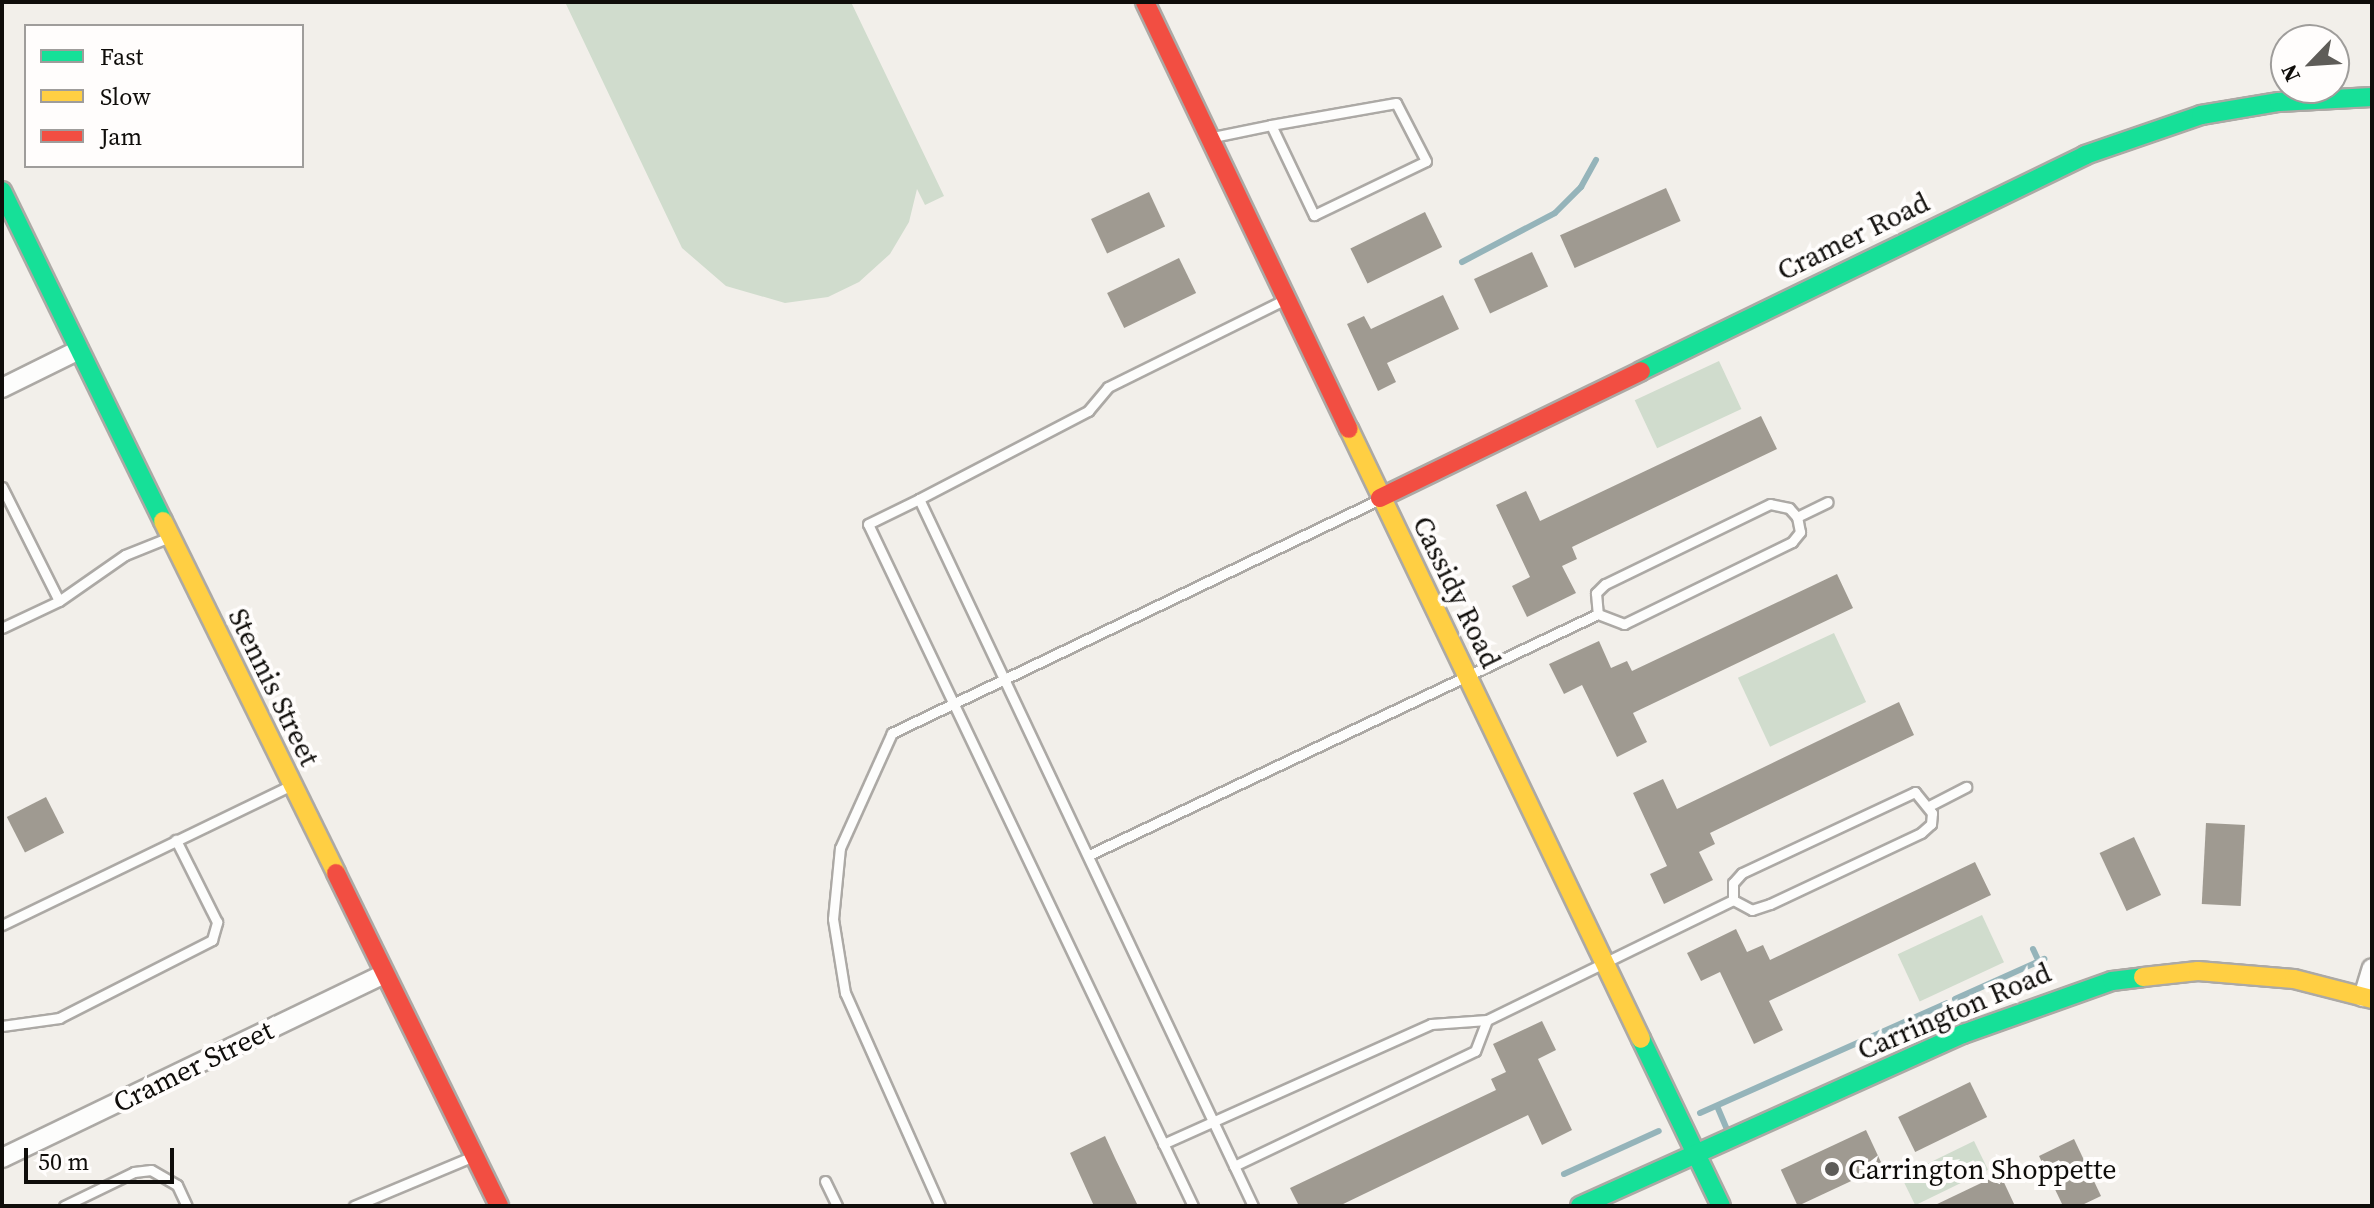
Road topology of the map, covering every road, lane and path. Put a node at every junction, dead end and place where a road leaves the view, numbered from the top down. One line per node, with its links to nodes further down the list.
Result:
1 (1145, 2): 4 (street, Cassidy Road)
2 (2372, 97): 10 (street, Cramer Road)
3 (1271, 125): 3 (lane); 4 (lane)
4 (1210, 138): 6 (street, Cassidy Road)
5 (2, 191): 7 (street, Stennis Street)
6 (1286, 299): 10 (street, Cassidy Road); 11 (lane)
7 (79, 350): 8 (street); 14 (street, Stennis Street)
8 (2, 388)
9 (2, 487): 15 (lane)
10 (1380, 498): 18 (street, Cassidy Road); 19 (lane)
11 (919, 499): 19 (lane); 20 (lane)
12 (1828, 502): 13 (lane)
13 (1797, 517): 16 (lane); 16 (lane)
14 (170, 537): 15 (lane); 21 (street, Stennis Street)
15 (59, 601): 17 (lane)
16 (1598, 614): 18 (lane)
17 (2, 628)
18 (1466, 675): 25 (lane); 28 (street, Cassidy Road)
19 (1004, 676): 20 (lane); 25 (lane)
20 (952, 701): 35 (lane); 46 (lane)
21 (291, 785): 24 (lane); 30 (street, Stennis Street)
22 (1966, 787): 23 (lane)
23 (1929, 806): 26 (lane); 26 (lane)
24 (176, 840): 27 (lane); 33 (lane)
25 (1089, 855): 34 (lane)
26 (1733, 900): 28 (lane)
27 (2, 925)
28 (1604, 962): 32 (lane); 36 (street, Cassidy Road)
29 (2372, 968): 31 (street)
30 (384, 974): 37 (street, Stennis Street); 38 (street, Cramer Street)
31 (2368, 998): 36 (street, Carrington Road)
32 (1487, 1020): 34 (lane); 39 (lane)
33 (2, 1026)
34 (1213, 1120): 35 (lane); 39 (lane)
35 (1163, 1144): 47 (lane)
36 (1696, 1155): 49 (street, Carrington Road); 50 (street, Cassidy Road)
37 (474, 1156): 43 (lane); 44 (street, Stennis Street)
38 (2, 1158)
39 (1234, 1166): 48 (lane)
40 (825, 1181): 45 (lane)
41 (66, 1206): 42 (lane)
42 (187, 1206)
43 (354, 1206)
44 (499, 1206)
45 (837, 1206)
46 (940, 1206)
47 (1193, 1206)
48 (1253, 1206)
49 (1580, 1206)
50 (1721, 1206)

